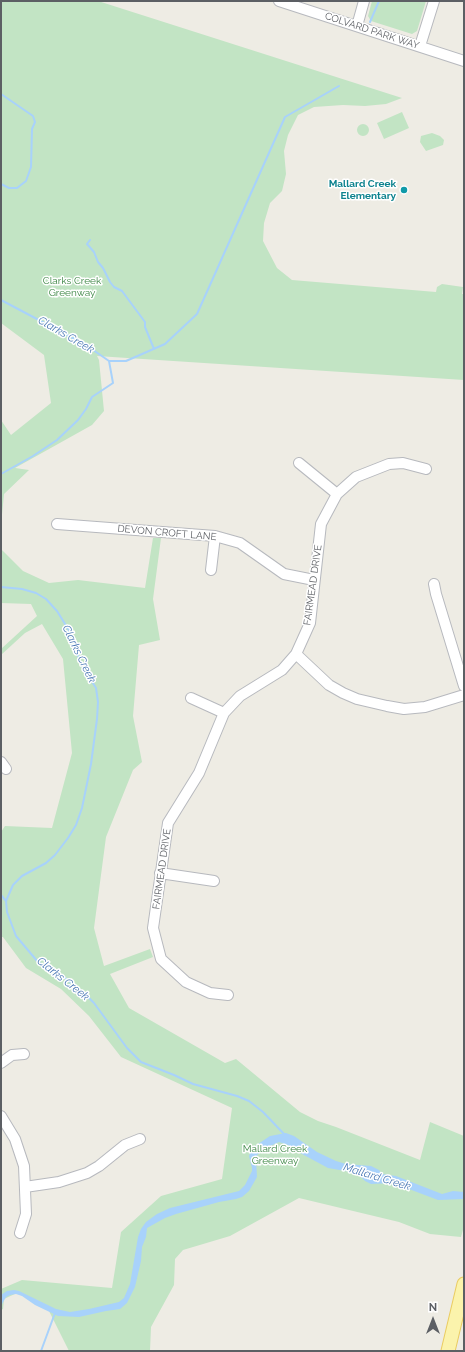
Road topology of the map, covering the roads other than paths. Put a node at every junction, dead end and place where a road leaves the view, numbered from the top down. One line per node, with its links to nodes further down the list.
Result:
1 (279, 1): 4 (street, COLVARD PARK WAY)
2 (364, 1): 4 (street)
3 (434, 1): 5 (street)
4 (357, 26): 5 (street, COLVARD PARK WAY)
5 (420, 46): 6 (street, COLVARD PARK WAY)
6 (464, 61)
7 (299, 463): 9 (street)
8 (426, 469): 9 (street, FAIRMEAD DRIVE)
9 (337, 494): 13 (street, FAIRMEAD DRIVE)
10 (57, 524): 11 (street, DEVON CROFT LANE)
11 (215, 536): 12 (street); 13 (street, DEVON CROFT LANE)
12 (211, 570)
13 (314, 580): 15 (street, FAIRMEAD DRIVE)
14 (434, 584): 16 (street)
15 (296, 654): 17 (street); 19 (street, FAIRMEAD DRIVE)
16 (464, 686)
17 (464, 695)
18 (191, 698): 19 (street)
19 (224, 713): 20 (street, FAIRMEAD DRIVE)
20 (160, 874): 21 (street); 22 (street, FAIRMEAD DRIVE)
21 (214, 881)
22 (228, 995)
23 (24, 1054): 24 (street)
24 (1, 1063)
25 (1, 1116): 27 (street)
26 (140, 1139): 27 (street)
27 (25, 1187): 28 (street)
28 (20, 1233)
29 (464, 1284): 30 (main road)
30 (462, 1316): 31 (main road)
31 (448, 1351)

